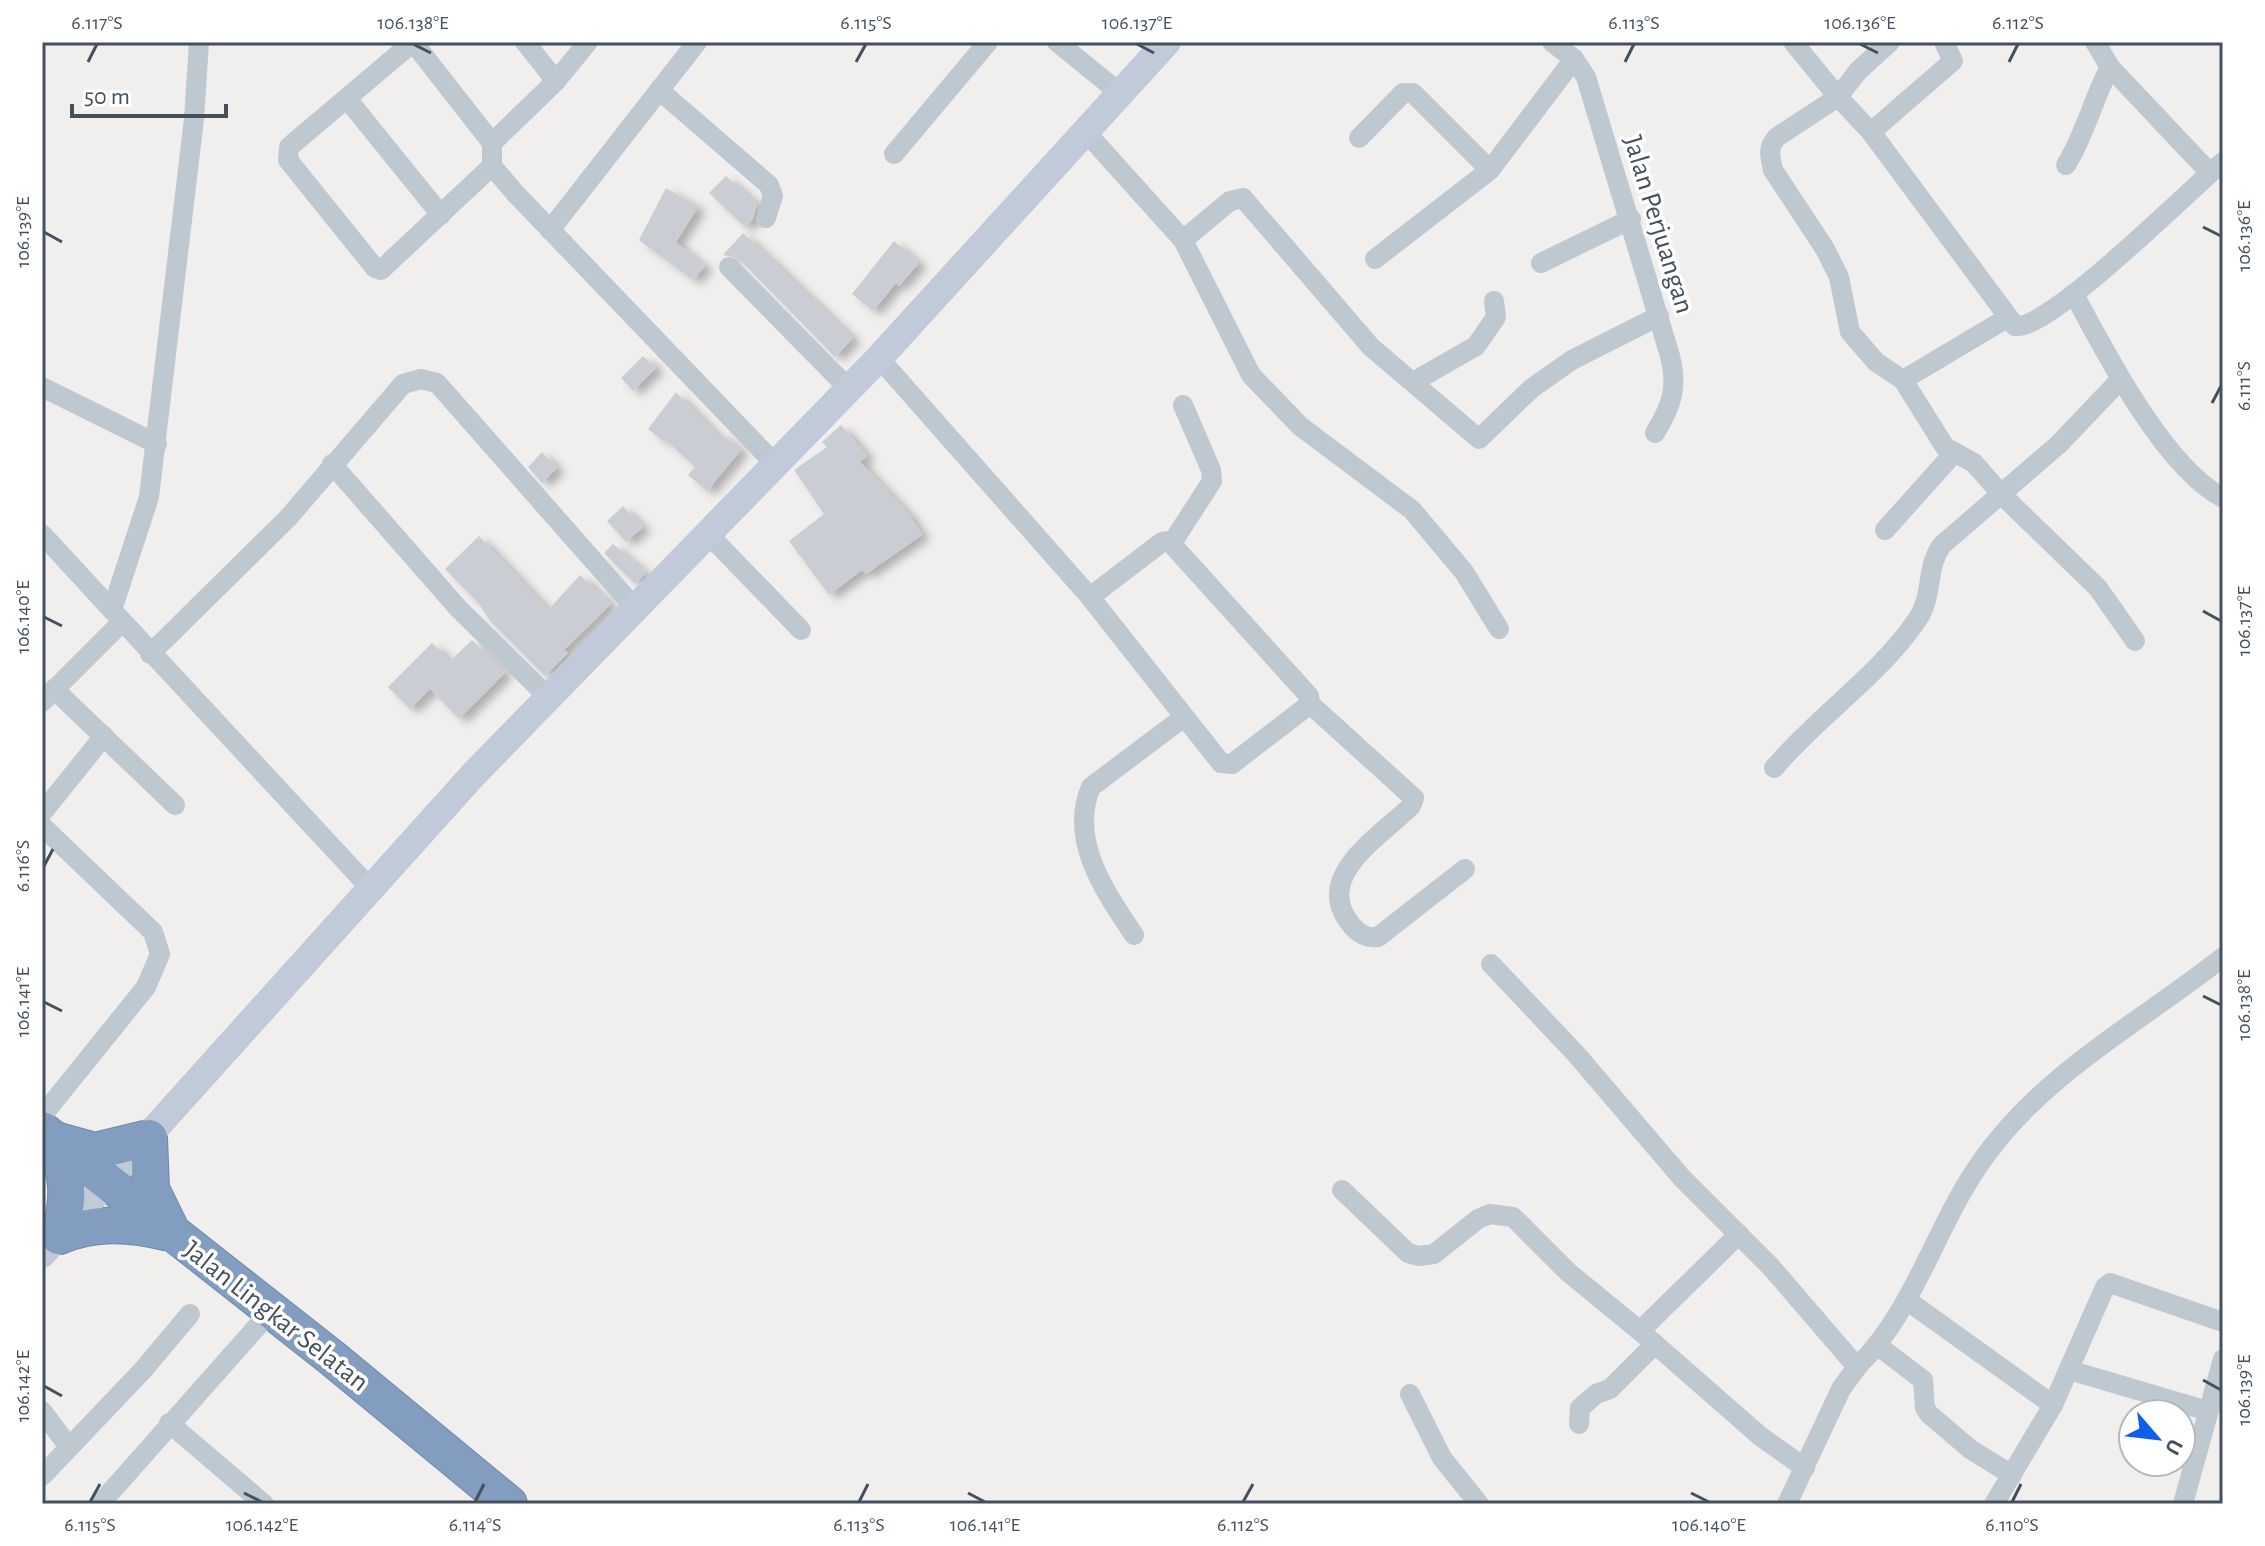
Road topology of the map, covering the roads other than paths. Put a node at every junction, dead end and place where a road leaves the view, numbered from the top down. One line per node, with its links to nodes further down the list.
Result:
1 (180, 42): 14 (street)
2 (413, 42): 20 (street); 24 (street)
3 (525, 42): 16 (street)
4 (588, 42): 16 (street)
5 (697, 42): 17 (street)
6 (988, 42): 25 (street)
7 (1057, 42): 18 (street)
8 (1167, 42): 18 (street)
9 (1793, 42): 19 (street)
10 (1890, 42): 19 (street)
11 (1944, 42): 22 (street)
12 (2095, 42): 15 (street)
13 (1562, 48): 29 (street); 32 (street, Jalan Perjuangan)
14 (199, 49): 50 (street)
15 (2110, 67): 26 (street); 28 (street)
16 (556, 81): 24 (street)
17 (659, 90): 31 (street); 33 (street)
18 (1121, 94): 21 (street)
19 (1838, 97): 22 (street); 43 (street)
20 (348, 100): 30 (street); 30 (street)
21 (1085, 131): 34 (street); 42 (street)
22 (1871, 132): 41 (street)
23 (1359, 138): 29 (street)
24 (492, 143): 27 (street)
25 (894, 154)
26 (2066, 165)
27 (492, 166): 30 (street); 33 (street)
28 (2217, 168): 38 (street)
29 (1490, 170): 35 (street)
30 (441, 215)
31 (766, 218)
32 (1631, 219): 36 (street); 40 (street, Jalan Perjuangan)
33 (550, 230): 53 (street)
34 (1183, 240): 45 (street); 63 (street)
35 (1375, 259)
36 (1541, 263)
37 (729, 267): 47 (street)
38 (2074, 294): 41 (street); 44 (street)
39 (1494, 301): 45 (street)
40 (1659, 316): 45 (street); 49 (street, Jalan Perjuangan)
41 (2007, 318): 43 (street)
42 (879, 358): 47 (street); 60 (street)
43 (1903, 380): 51 (street)
44 (2120, 380): 54 (street); 55 (street)
45 (1413, 382)
46 (42, 387): 50 (street)
47 (849, 389): 53 (street)
48 (1183, 405): 59 (street)
49 (1655, 433)
50 (157, 444): 62 (street)
51 (1953, 454): 54 (street); 56 (street)
52 (332, 464): 61 (street); 66 (street); 68 (street)
53 (775, 464): 58 (street)
54 (2002, 495): 65 (street); 72 (street)
55 (2223, 498)
56 (1885, 530)
57 (42, 534): 62 (street)
58 (709, 535): 61 (street); 64 (street)
59 (1172, 543): 60 (street); 69 (street)
60 (1090, 597): 70 (street)
61 (635, 608): 68 (street)
62 (117, 616): 66 (street); 67 (street)
63 (1499, 629)
64 (801, 630)
65 (2135, 641)
66 (150, 654): 77 (street)
67 (48, 695): 71 (street)
68 (548, 697): 77 (street)
69 (1310, 704): 70 (street); 76 (street)
70 (1184, 717): 78 (street)
71 (104, 736): 73 (street); 74 (street)
72 (1774, 768)
73 (175, 805)
74 (42, 813)
75 (42, 826): 81 (street)
76 (1465, 869)
77 (371, 889): 82 (street)
78 (1134, 935)
79 (2223, 957): 88 (street)
80 (1491, 964): 85 (street)
81 (46, 1129): 82 (highway); 83 (highway, Jalan Lingkar Selatan); 87 (highway)
82 (149, 1138): 83 (street); 86 (highway)
83 (106, 1184): 86 (highway, Jalan Lingkar Selatan); 87 (street)
84 (1342, 1190): 92 (street)
85 (1739, 1234): 92 (street); 95 (street)
86 (174, 1235): 87 (highway); 89 (highway, Jalan Lingkar Selatan)
87 (50, 1245)
88 (1908, 1301): 93 (street); 98 (street)
89 (270, 1312): 101 (street); 109 (highway, Jalan Lingkar Selatan)
90 (190, 1314): 103 (street)
91 (2223, 1322): 96 (street)
92 (1647, 1338): 102 (street); 104 (street)
93 (1877, 1345): 95 (street); 105 (street)
94 (2223, 1359): 100 (street)
95 (1857, 1367): 104 (street)
96 (2069, 1370): 98 (street); 100 (street)
97 (1410, 1394): 110 (street)
98 (2053, 1405): 105 (street)
99 (42, 1411): 103 (street)
100 (2208, 1411): 113 (street)
101 (169, 1423): 107 (street); 108 (street)
102 (1579, 1424)
103 (69, 1447): 106 (street)
104 (1805, 1468): 111 (street)
105 (2012, 1475): 112 (street)
106 (42, 1476)
107 (104, 1503)
108 (264, 1504)
109 (509, 1504)
110 (1479, 1504)
111 (1787, 1504)
112 (1994, 1504)
113 (2183, 1504)

